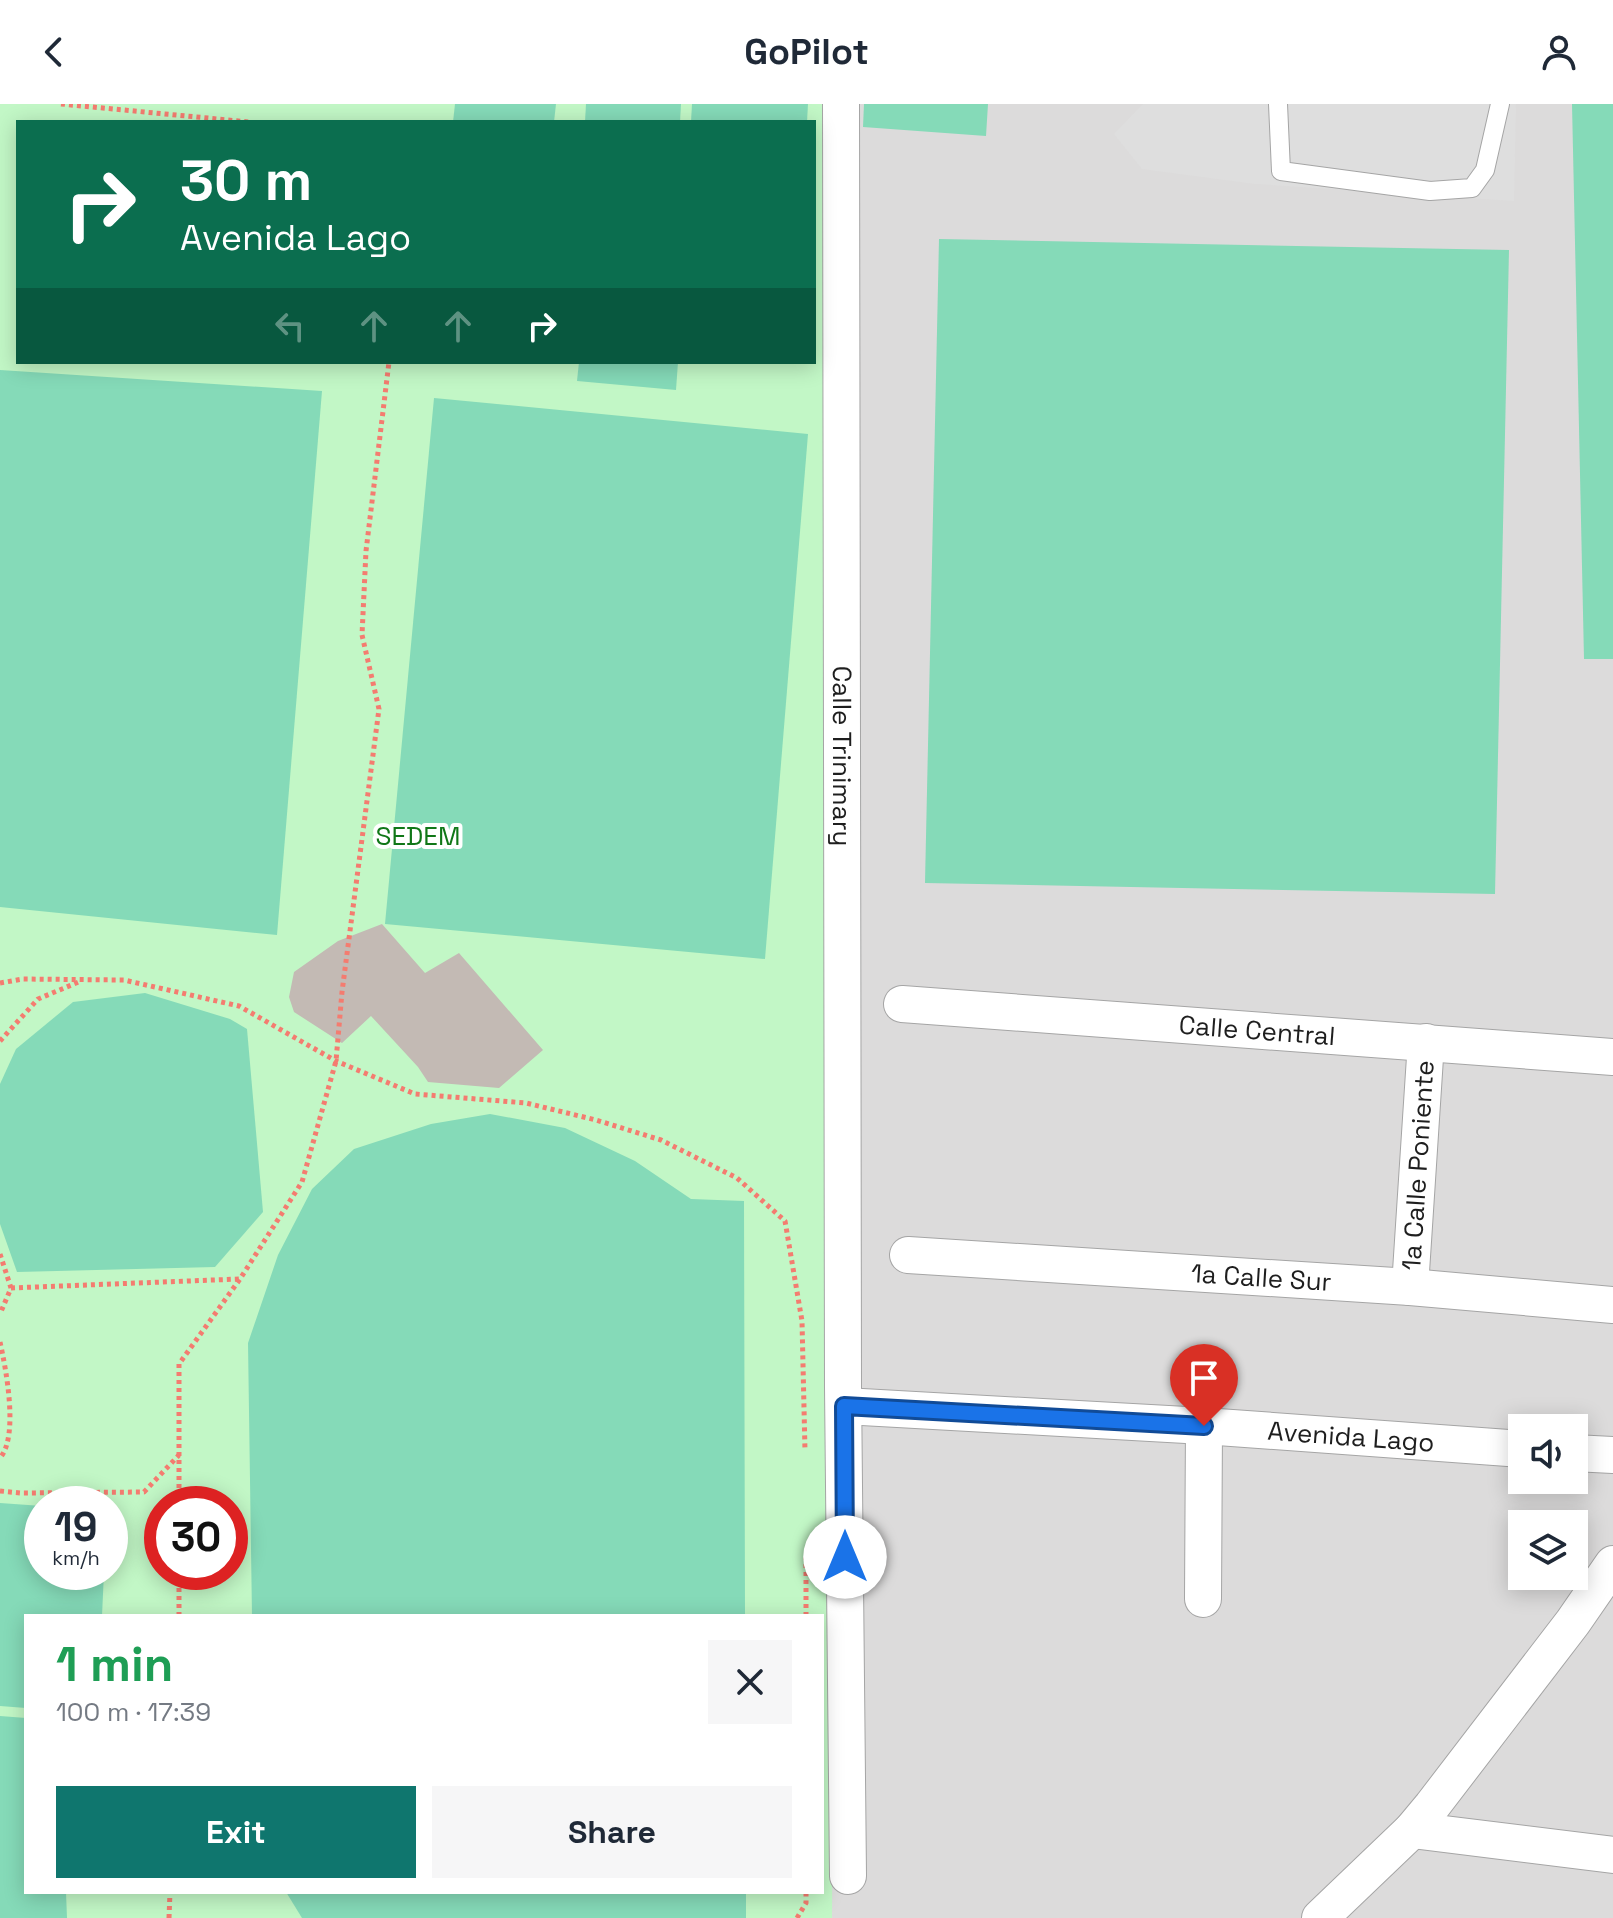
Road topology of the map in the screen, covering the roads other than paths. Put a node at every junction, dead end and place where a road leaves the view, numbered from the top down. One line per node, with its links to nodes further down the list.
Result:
1 (841, 104): 10 (street, Calle Trinimary)
2 (1278, 104): 3 (lane)
3 (1500, 104)
4 (902, 1004): 5 (street, Calle Central)
5 (1426, 1042): 6 (street, Calle Central); 8 (street, 1a Calle Poniente)
6 (1613, 1057)
7 (908, 1255): 8 (street, 1a Calle Sur)
8 (1410, 1287): 9 (street, 1a Calle Sur)
9 (1613, 1305)
10 (844, 1406): 11 (street, Avenida Lago); 19 (street, Calle Trinimary)
11 (1204, 1426): 12 (street, Avenida Lago); 16 (street)
12 (1508, 1448)
13 (1588, 1454): 14 (street)
14 (1613, 1455)
15 (1613, 1564): 17 (street)
16 (1203, 1599)
17 (1412, 1830): 18 (street); 20 (street)
18 (1613, 1855)
19 (848, 1876)
20 (1320, 1918)

